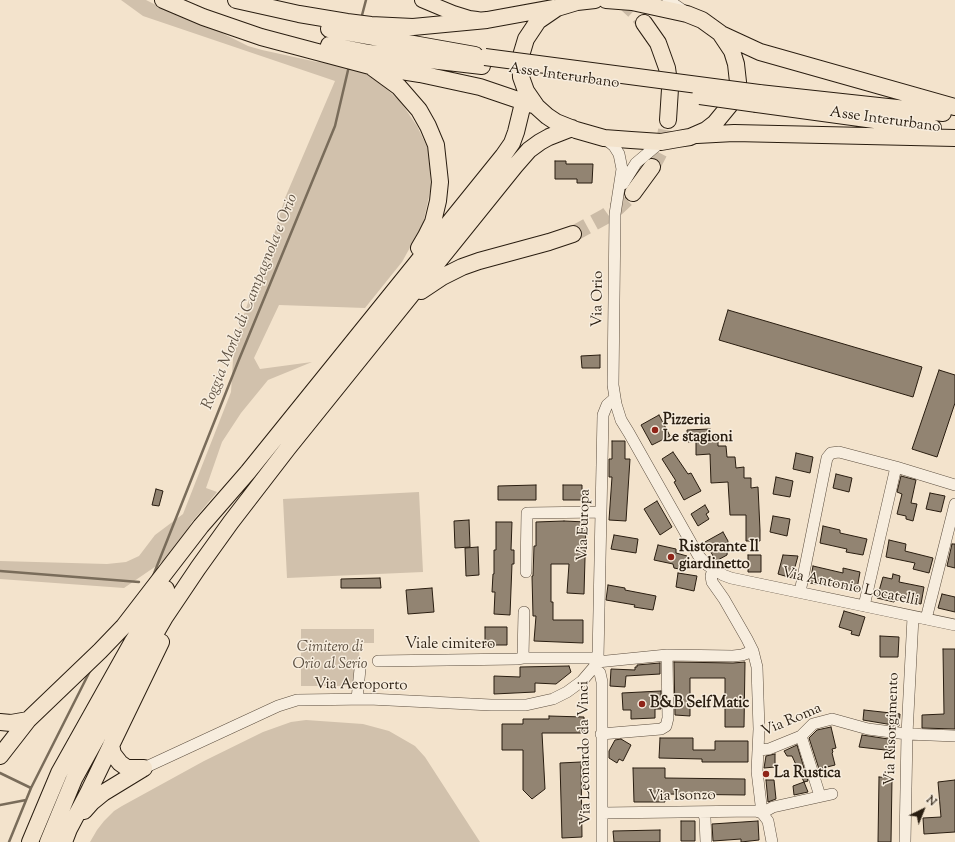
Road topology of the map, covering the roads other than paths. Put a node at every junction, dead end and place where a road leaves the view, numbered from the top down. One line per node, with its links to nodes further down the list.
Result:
1 (163, 0): 14 (highway)
2 (178, 0): 14 (highway, Asse Interurbano)
3 (225, 0): 14 (highway, Asse Interurbano)
4 (236, 0): 14 (highway)
5 (422, 0): 11 (main road)
6 (589, 0): 9 (highway)
7 (606, 0): 10 (highway)
8 (668, 0): 10 (street)
9 (557, 8): 11 (highway); 17 (highway)
10 (687, 14): 13 (highway)
11 (487, 20): 15 (highway)
12 (644, 23): 20 (highway)
13 (720, 34): 18 (highway); 23 (highway)
14 (341, 40): 15 (highway); 15 (highway, Asse Interurbano)
15 (369, 49): 16 (highway, Asse Interurbano, bridge); 17 (highway); 32 (highway)
16 (758, 98): 19 (highway, Asse Interurbano); 22 (highway, Asse Interurbano)
17 (529, 100): 21 (highway); 32 (highway)
18 (955, 107)
19 (955, 114)
20 (668, 120)
21 (572, 128): 24 (highway); 31 (highway)
22 (955, 131)
23 (694, 135): 25 (highway); 26 (highway)
24 (604, 138): 26 (highway); 29 (street, Via Orio)
25 (955, 138)
26 (661, 142): 29 (street, Via Orio)
27 (652, 167): 28 (highway)
28 (633, 193)
29 (617, 201): 33 (street, Via Orio)
30 (573, 234): 31 (highway)
31 (398, 310): 39 (highway)
32 (351, 344): 35 (highway)
33 (615, 398): 38 (street, Via Europa); 40 (street, Via Orio)
34 (896, 467): 36 (street); 43 (street); 45 (street)
35 (248, 472): 57 (highway); 73 (highway)
36 (955, 485)
37 (955, 504): 48 (street)
38 (601, 512): 41 (street); 54 (street, Via Europa)
39 (230, 522): 63 (highway); 74 (highway)
40 (713, 569): 42 (street, Via Antonio Locatelli); 44 (street)
41 (526, 572)
42 (733, 578): 43 (street, Via Antonio Locatelli); 44 (street)
43 (800, 592): 45 (street, Via Antonio Locatelli)
44 (724, 599): 50 (street)
45 (864, 606): 47 (street, Via Antonio Locatelli)
46 (524, 612): 52 (street)
47 (913, 617): 48 (street, Via Antonio Locatelli); 60 (street, Via Risorgimento)
48 (926, 619): 49 (street, Via Antonio Locatelli)
49 (955, 625)
50 (753, 651): 51 (street, Viale cimitero); 64 (street)
51 (667, 655): 54 (street, Viale cimitero); 59 (street)
52 (523, 658): 53 (street, Viale cimitero); 54 (street, Viale cimitero)
53 (378, 661)
54 (596, 662): 56 (street, Via Aeroporto); 59 (street, Via Leonardo da Vinci)
55 (360, 669): 56 (street)
56 (357, 699): 66 (street, Via Aeroporto)
57 (28, 720): 58 (highway); 65 (highway)
58 (0, 722)
59 (601, 734): 70 (street, Via Leonardo da Vinci)
60 (907, 734): 61 (street, Via Roma); 62 (street, Via Roma); 78 (street, Via Risorgimento)
61 (801, 736): 64 (street, Via Roma); 68 (street)
62 (955, 736)
63 (111, 745): 66 (highway); 72 (highway)
64 (758, 750): 71 (street)
65 (0, 756)
66 (144, 768): 72 (highway)
67 (832, 794): 68 (street)
68 (820, 796): 71 (street)
69 (703, 812): 70 (street, Via Isonzo); 71 (street, Via Isonzo); 76 (street)
70 (602, 813): 75 (street, Via Leonardo da Vinci)
71 (762, 813): 77 (street)
72 (66, 835)
73 (30, 842)
74 (48, 842)
75 (602, 842)
76 (706, 842)
77 (772, 842)
78 (905, 842)

